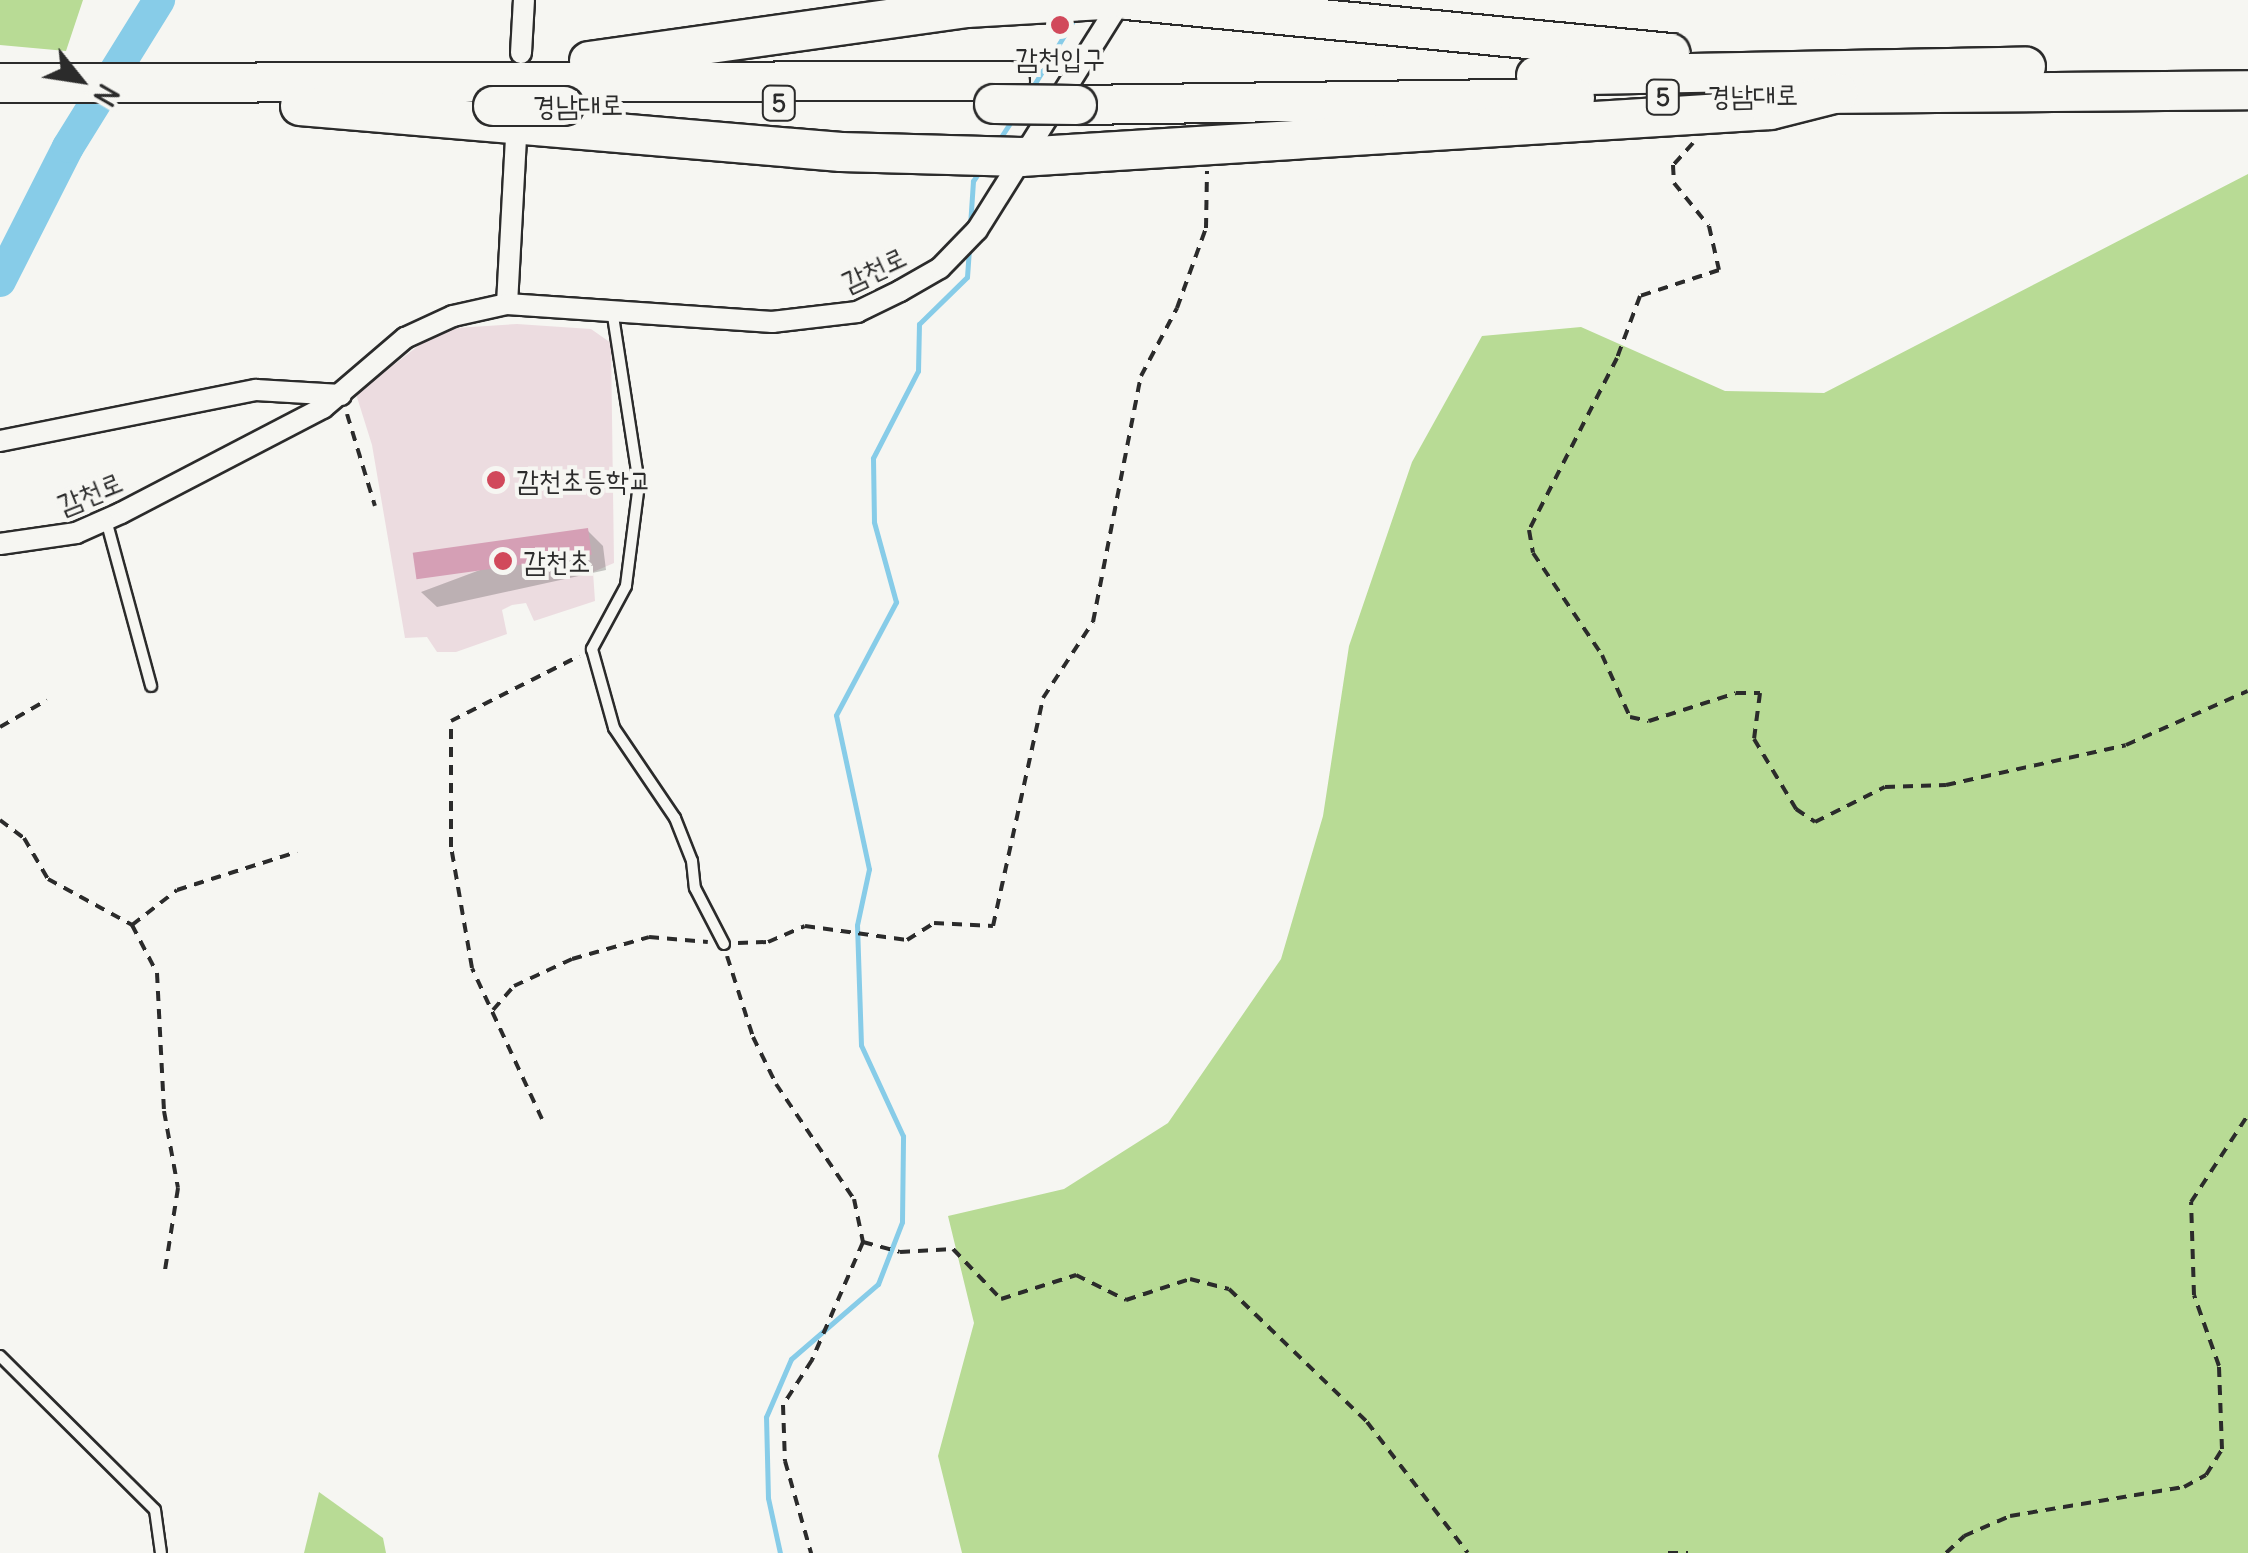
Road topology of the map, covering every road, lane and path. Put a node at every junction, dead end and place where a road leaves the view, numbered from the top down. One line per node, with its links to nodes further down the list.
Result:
1 (524, 0): 7 (street)
2 (1124, 0): 4 (highway); 19 (street, 감천로)
3 (1089, 1): 7 (highway)
4 (1200, 6): 5 (highway)
5 (1902, 65): 6 (highway, 경남대로 / 5); 11 (highway, 경남대로 / 5)
6 (2248, 70)
7 (507, 80): 10 (highway, 경남대로); 10 (highway, 경남대로 / 5, bridge); 13 (highway, 경남대로); 15 (highway, 경남대로 / 5)
8 (0, 84): 14 (highway)
9 (2248, 90): 12 (highway, 경남대로 / 5)
10 (1002, 92): 11 (highway, 5, bridge)
11 (1085, 92): 12 (highway, 경남대로 / 5)
12 (1838, 93): 17 (highway)
13 (171, 94): 14 (highway, 5); 15 (highway, 경남대로 / 5)
14 (91, 95): 16 (highway, 5)
15 (300, 106): 19 (highway)
16 (0, 108)
17 (1732, 112): 19 (highway); 30 (path)
18 (516, 137): 21 (street)
19 (1000, 156): 22 (street, 감천로)
20 (1206, 168): 36 (path)
21 (507, 304): 22 (street, 감천로); 23 (street, 감천로)
22 (613, 316): 28 (lane)
23 (341, 395): 24 (street); 25 (path); 26 (street, 감천로)
24 (0, 440)
25 (376, 506)
26 (106, 520): 27 (street, 감천로); 29 (lane)
27 (0, 544)
28 (592, 648): 36 (lane); 37 (path)
29 (152, 686)
30 (2248, 691)
31 (47, 700): 32 (path)
32 (0, 727)
33 (0, 820): 35 (path)
34 (296, 852): 35 (path)
35 (132, 926): 41 (path)
36 (724, 944): 37 (path); 40 (path)
37 (493, 1010): 39 (path)
38 (2248, 1115): 48 (path)
39 (542, 1119)
40 (863, 1242): 44 (path); 45 (path)
41 (164, 1276)
42 (0, 1356): 43 (lane)
43 (161, 1553)
44 (811, 1553)
45 (1468, 1553)
46 (1668, 1553): 47 (path)
47 (1688, 1553)
48 (1946, 1553)

